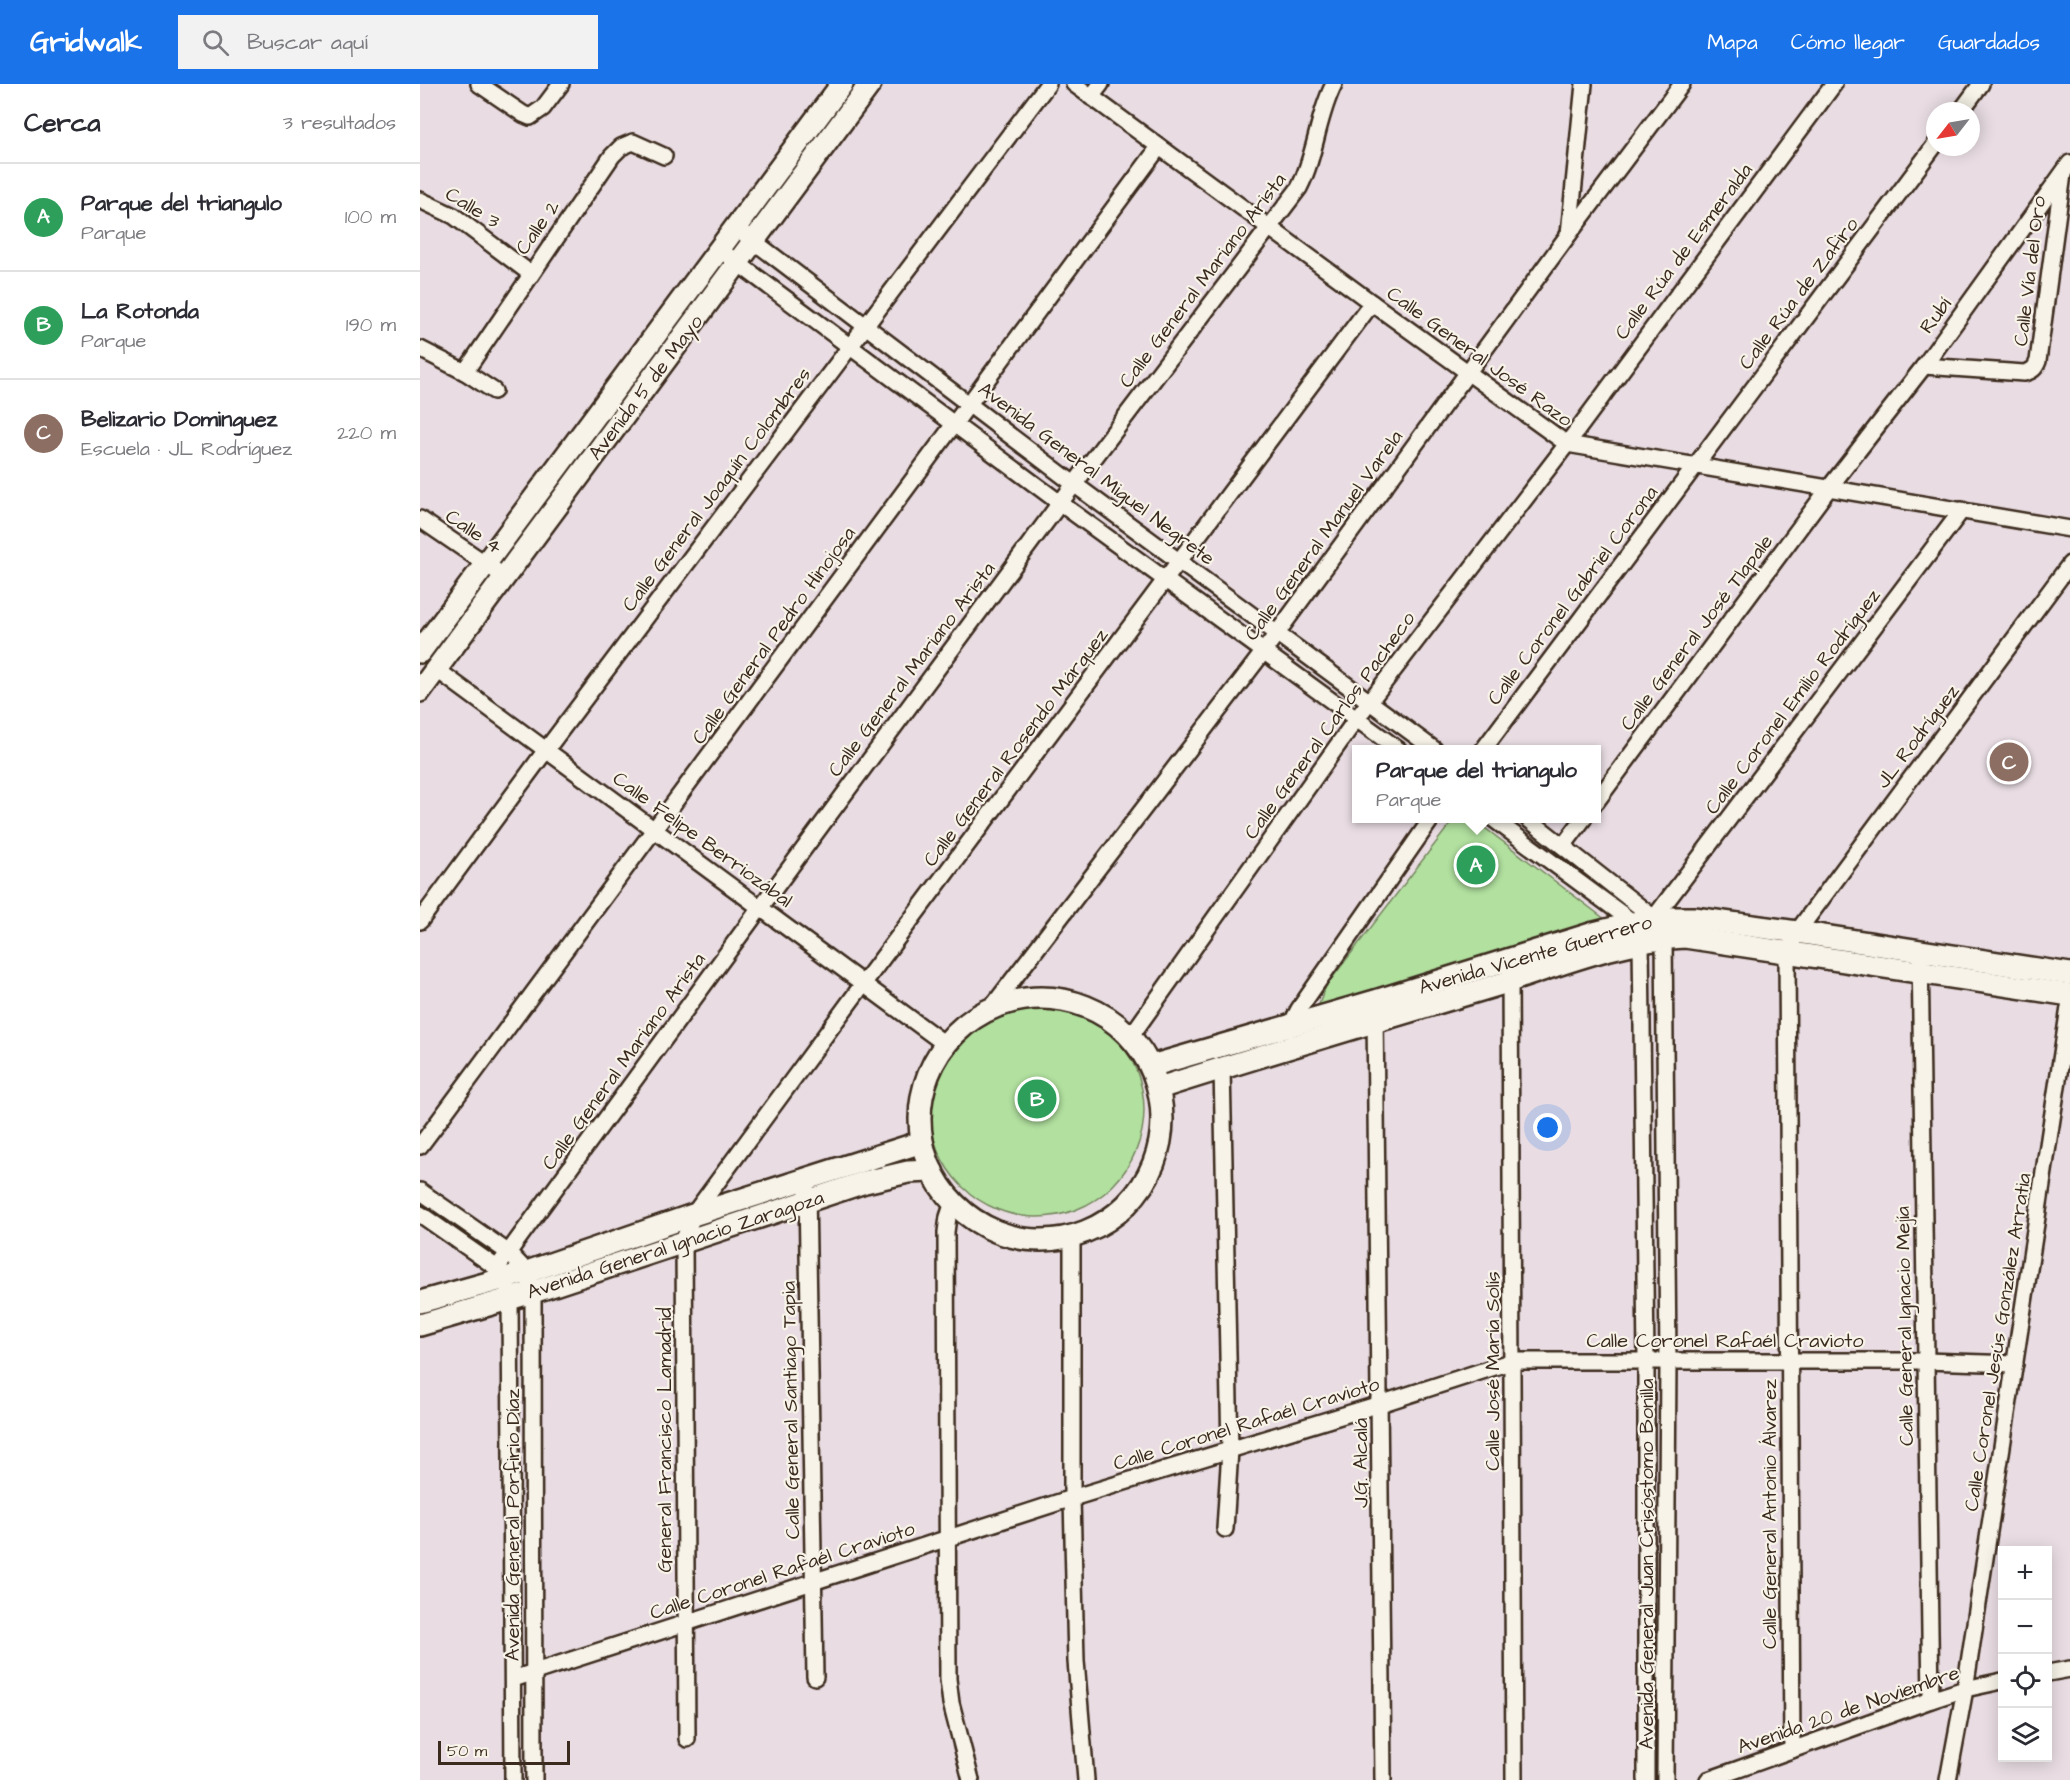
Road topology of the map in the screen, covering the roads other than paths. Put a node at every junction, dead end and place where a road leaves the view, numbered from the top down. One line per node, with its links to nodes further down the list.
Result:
1 (479, 84): 2 (street)
2 (561, 84)
3 (842, 84): 15 (main road, Avenida 5 de Mayo)
4 (870, 84): 16 (main road, Avenida 5 de Mayo)
5 (1048, 84): 30 (street, Calle General Joaquín Colombres)
6 (1074, 84): 13 (street, Calle General José Razo)
7 (1101, 84): 13 (street)
8 (1334, 84): 23 (street, Calle General Mariano Arista)
9 (1584, 84): 24 (street)
10 (1682, 84): 24 (street, Calle General Manuel Varela)
11 (1834, 84): 41 (street, Calle Rúa de Esmeralda)
12 (1981, 84): 14 (street)
13 (1091, 97): 17 (street, Calle General José Razo)
14 (1968, 102)
15 (816, 120): 16 (main road); 22 (main road, Avenida 5 de Mayo)
16 (835, 133): 25 (main road, Avenida 5 de Mayo)
17 (1159, 147): 23 (street, Calle General José Razo); 39 (street, Calle General Pedro Hinojosa)
18 (664, 156): 28 (street, Calle 2)
19 (1927, 156): 42 (street, Calle Rúa de Zafiro)
20 (2066, 168): 35 (street, Rubí); 35 (street, Calle Vía del Oro)
21 (420, 201): 28 (street, Calle 3)
22 (735, 227): 25 (street, Avenida General Miguel Negrete); 26 (main road, Avenida 5 de Mayo)
23 (1269, 228): 29 (street, Calle General José Razo); 43 (street, Calle General Mariano Arista)
24 (1569, 234): 37 (street, Calle General Manuel Varela)
25 (753, 241): 27 (main road, Avenida 5 de Mayo); 30 (street, Avenida General Miguel Negrete)
26 (719, 249): 27 (street); 33 (main road, Avenida 5 de Mayo)
27 (737, 263): 31 (street); 34 (main road, Avenida 5 de Mayo)
28 (531, 274): 36 (street, Calle 2)
29 (1372, 303): 37 (street, Calle General José Razo); 49 (street, Calle General Rosendo Márquez)
30 (865, 326): 31 (street, Calle General Joaquín Colombres); 39 (street, Avenida General Miguel Negrete)
31 (850, 346): 40 (street); 64 (street, Calle General Joaquín Colombres)
32 (420, 349): 36 (street)
33 (646, 349): 34 (main road); 50 (main road, Avenida 5 de Mayo)
34 (663, 362): 52 (main road, Avenida 5 de Mayo)
35 (1924, 366): 44 (street, Rubí)
36 (465, 372): 38 (street)
37 (1467, 372): 41 (street, Calle General José Razo); 54 (street, Calle General Manuel Varela)
38 (494, 391)
39 (968, 404): 40 (street, Calle General Pedro Hinojosa); 43 (street, Avenida General Miguel Negrete)
40 (953, 423): 45 (street); 70 (street, Calle General Pedro Hinojosa)
41 (1567, 444): 42 (street, Calle General José Razo); 59 (street, Calle General Carlos Pacheco)
42 (1695, 465): 44 (street, Calle General José Razo); 63 (street, Calle Coronel Gabriel Corona)
43 (1074, 484): 45 (street, Calle General Mariano Arista); 49 (street, Avenida General Miguel Negrete)
44 (1829, 488): 46 (street, Calle General José Razo); 65 (street, Calle General José Tlapale)
45 (1060, 503): 53 (street); 72 (street, Calle General Mariano Arista)
46 (1962, 510): 48 (street, Calle General José Razo); 73 (street, Calle Coronel Emilio Rodríguez)
47 (420, 519): 50 (street, Calle 4)
48 (2070, 529)
49 (1180, 562): 53 (street, Calle General Rosendo Márquez); 54 (street, Avenida General Miguel Negrete)
50 (486, 564): 52 (street, Calle 4); 56 (main road, Avenida 5 de Mayo)
51 (2070, 564): 76 (street, JL Rodríguez)
52 (505, 577): 57 (main road, Avenida 5 de Mayo)
53 (1166, 580): 55 (street); 83 (street, Calle General Rosendo Márquez)
54 (1278, 633): 55 (street, Calle General Manuel Varela); 59 (street, Avenida General Miguel Negrete)
55 (1264, 651): 60 (street); 86 (street, Calle General Manuel Varela)
56 (420, 652)
57 (436, 669): 58 (main road, Avenida 5 de Mayo); 64 (street, Calle Felipe Berriozábal)
58 (420, 691)
59 (1371, 701): 60 (street, Calle General Carlos Pacheco); 62 (street, Avenida General Miguel Negrete)
60 (1357, 718): 61 (street); 89 (street, Calle General Carlos Pacheco)
61 (1393, 745)
62 (1428, 745)
63 (1487, 745)
64 (546, 750): 70 (street, Calle Felipe Berriozábal); 74 (street, Calle General Joaquín Colombres)
65 (1601, 795)
66 (1429, 823): 88 (street)
67 (1497, 823): 75 (street)
68 (1532, 823): 71 (street)
69 (1581, 823): 71 (street)
70 (656, 831): 72 (street, Calle Felipe Berriozábal); 96 (street, Calle General Pedro Hinojosa)
71 (1563, 846): 73 (street)
72 (760, 908): 83 (street, Calle Felipe Berriozábal); 106 (street, Calle General Mariano Arista)
73 (1654, 918): 75 (main road, Avenida Vicente Guerrero); 76 (main road, Avenida Vicente Guerrero); 77 (street, Avenida General Juan Crisóstomo Bonilla)
74 (420, 921)
75 (1637, 932): 77 (main road, Avenida Vicente Guerrero); 80 (main road, Avenida Vicente Guerrero); 111 (street, Avenida General Juan Crisóstomo Bonilla)
76 (1797, 932): 78 (main road, Avenida Vicente Guerrero); 79 (street, JL Rodríguez)
77 (1664, 938): 79 (main road, Avenida Vicente Guerrero); 113 (street, Avenida General Juan Crisóstomo Bonilla)
78 (1920, 951): 81 (street, Calle General Ignacio Mejía); 82 (main road, Avenida Vicente Guerrero)
79 (1787, 954): 81 (main road, Avenida Vicente Guerrero); 115 (street, Calle General Antonio Álvarez)
80 (1510, 971): 87 (main road, Avenida Vicente Guerrero); 112 (street, Calle José María Solís)
81 (1920, 974): 84 (main road, Avenida Vicente Guerrero); 114 (street, Calle General Ignacio Mejía)
82 (2070, 974)
83 (863, 984): 90 (street, Calle Felipe Berriozábal); 103 (street, Calle General Rosendo Márquez)
84 (2070, 996)
85 (2070, 1001): 116 (street, Calle Coronel Jesús González Arratia)
86 (992, 1007): 89 (main road); 90 (main road)
87 (1375, 1012): 88 (main road, Avenida Vicente Guerrero); 91 (main road, Avenida Vicente Guerrero); 117 (street, J.G. Alcalá)
88 (1290, 1025): 91 (street); 92 (main road, Avenida Vicente Guerrero)
89 (1131, 1036): 92 (main road)
90 (945, 1044): 95 (main road)
91 (1281, 1050): 93 (main road, Avenida Vicente Guerrero)
92 (1151, 1066): 94 (main road)
93 (1222, 1068): 94 (main road, Avenida Vicente Guerrero); 118 (street)
94 (1159, 1088): 104 (main road)
95 (922, 1142): 97 (main road); 98 (main road, Avenida General Ignacio Zaragoza)
96 (420, 1146)
97 (932, 1171): 100 (main road, Avenida General Ignacio Zaragoza); 101 (main road)
98 (807, 1179): 100 (street, Calle General Santiago Tapia); 103 (main road, Avenida General Ignacio Zaragoza)
99 (420, 1191): 106 (street)
100 (808, 1201): 105 (main road, Avenida General Ignacio Zaragoza); 122 (street, Calle General Santiago Tapia)
101 (953, 1203): 104 (main road); 121 (street)
102 (420, 1214): 107 (street)
103 (693, 1215): 105 (street, General Francisco Lamadrid); 108 (main road, Avenida General Ignacio Zaragoza)
104 (1072, 1237): 119 (street)
105 (684, 1240): 108 (main road, Avenida General Ignacio Zaragoza); 123 (street, General Francisco Lamadrid)
106 (509, 1253): 107 (street, Calle General Mariano Arista); 108 (street)
107 (504, 1281): 108 (main road, Avenida General Ignacio Zaragoza); 109 (main road, Avenida General Ignacio Zaragoza); 110 (main road, Avenida General Ignacio Zaragoza); 128 (street, Avenida General Porfirio Díaz)
108 (530, 1282): 125 (street, Avenida General Porfirio Díaz)
109 (420, 1302)
110 (420, 1326)
111 (1646, 1360): 112 (street, Calle Coronel Rafaél Cravioto); 113 (street, Calle Coronel Rafaél Cravioto); 141 (street, Avenida General Juan Crisóstomo Bonilla)
112 (1513, 1361): 117 (street, Calle Coronel Rafaél Cravioto); 140 (street, Calle José María Solís)
113 (1668, 1361): 115 (street, Calle Coronel Rafaél Cravioto); 142 (street, Avenida General Juan Crisóstomo Bonilla)
114 (1925, 1361): 115 (street, Calle Coronel Rafaél Cravioto); 116 (street, Calle Coronel Rafaél Cravioto); 131 (street, Calle General Ignacio Mejía)
115 (1788, 1362): 133 (street, Calle General Antonio Álvarez)
116 (2015, 1364): 130 (street, Calle Coronel Jesús González Arratia)
117 (1380, 1404): 118 (street, Calle Coronel Rafaél Cravioto); 139 (street, J.G. Alcalá)
118 (1230, 1450): 119 (street, Calle Coronel Rafaél Cravioto); 120 (street)
119 (1072, 1498): 121 (street, Calle Coronel Rafaél Cravioto); 138 (street)
120 (1225, 1529)
121 (947, 1539): 122 (street, Calle Coronel Rafaél Cravioto); 137 (street)
122 (814, 1581): 123 (street, Calle Coronel Rafaél Cravioto); 127 (street, Calle General Santiago Tapia)
123 (686, 1623): 125 (street, Calle Coronel Rafaél Cravioto); 132 (street, General Francisco Lamadrid)
124 (2070, 1669): 126 (street)
125 (534, 1672): 128 (street, Calle Coronel Rafaél Cravioto); 136 (street, Avenida General Porfirio Díaz)
126 (2052, 1672)
127 (815, 1677)
128 (513, 1680): 135 (street, Avenida General Porfirio Díaz)
129 (1998, 1682): 130 (street, Avenida 20 de Noviembre)
130 (1965, 1689): 131 (street, Avenida 20 de Noviembre); 143 (street, Calle Coronel Jesús González Arratia)
131 (1931, 1700): 133 (street, Avenida 20 de Noviembre)
132 (687, 1739)
133 (1792, 1750): 134 (street, Avenida 20 de Noviembre)
134 (1715, 1779)
135 (513, 1780)
136 (534, 1780)
137 (971, 1780)
138 (1086, 1780)
139 (1383, 1780)
140 (1514, 1780)
141 (1646, 1780)
142 (1665, 1780)
143 (1948, 1780)

